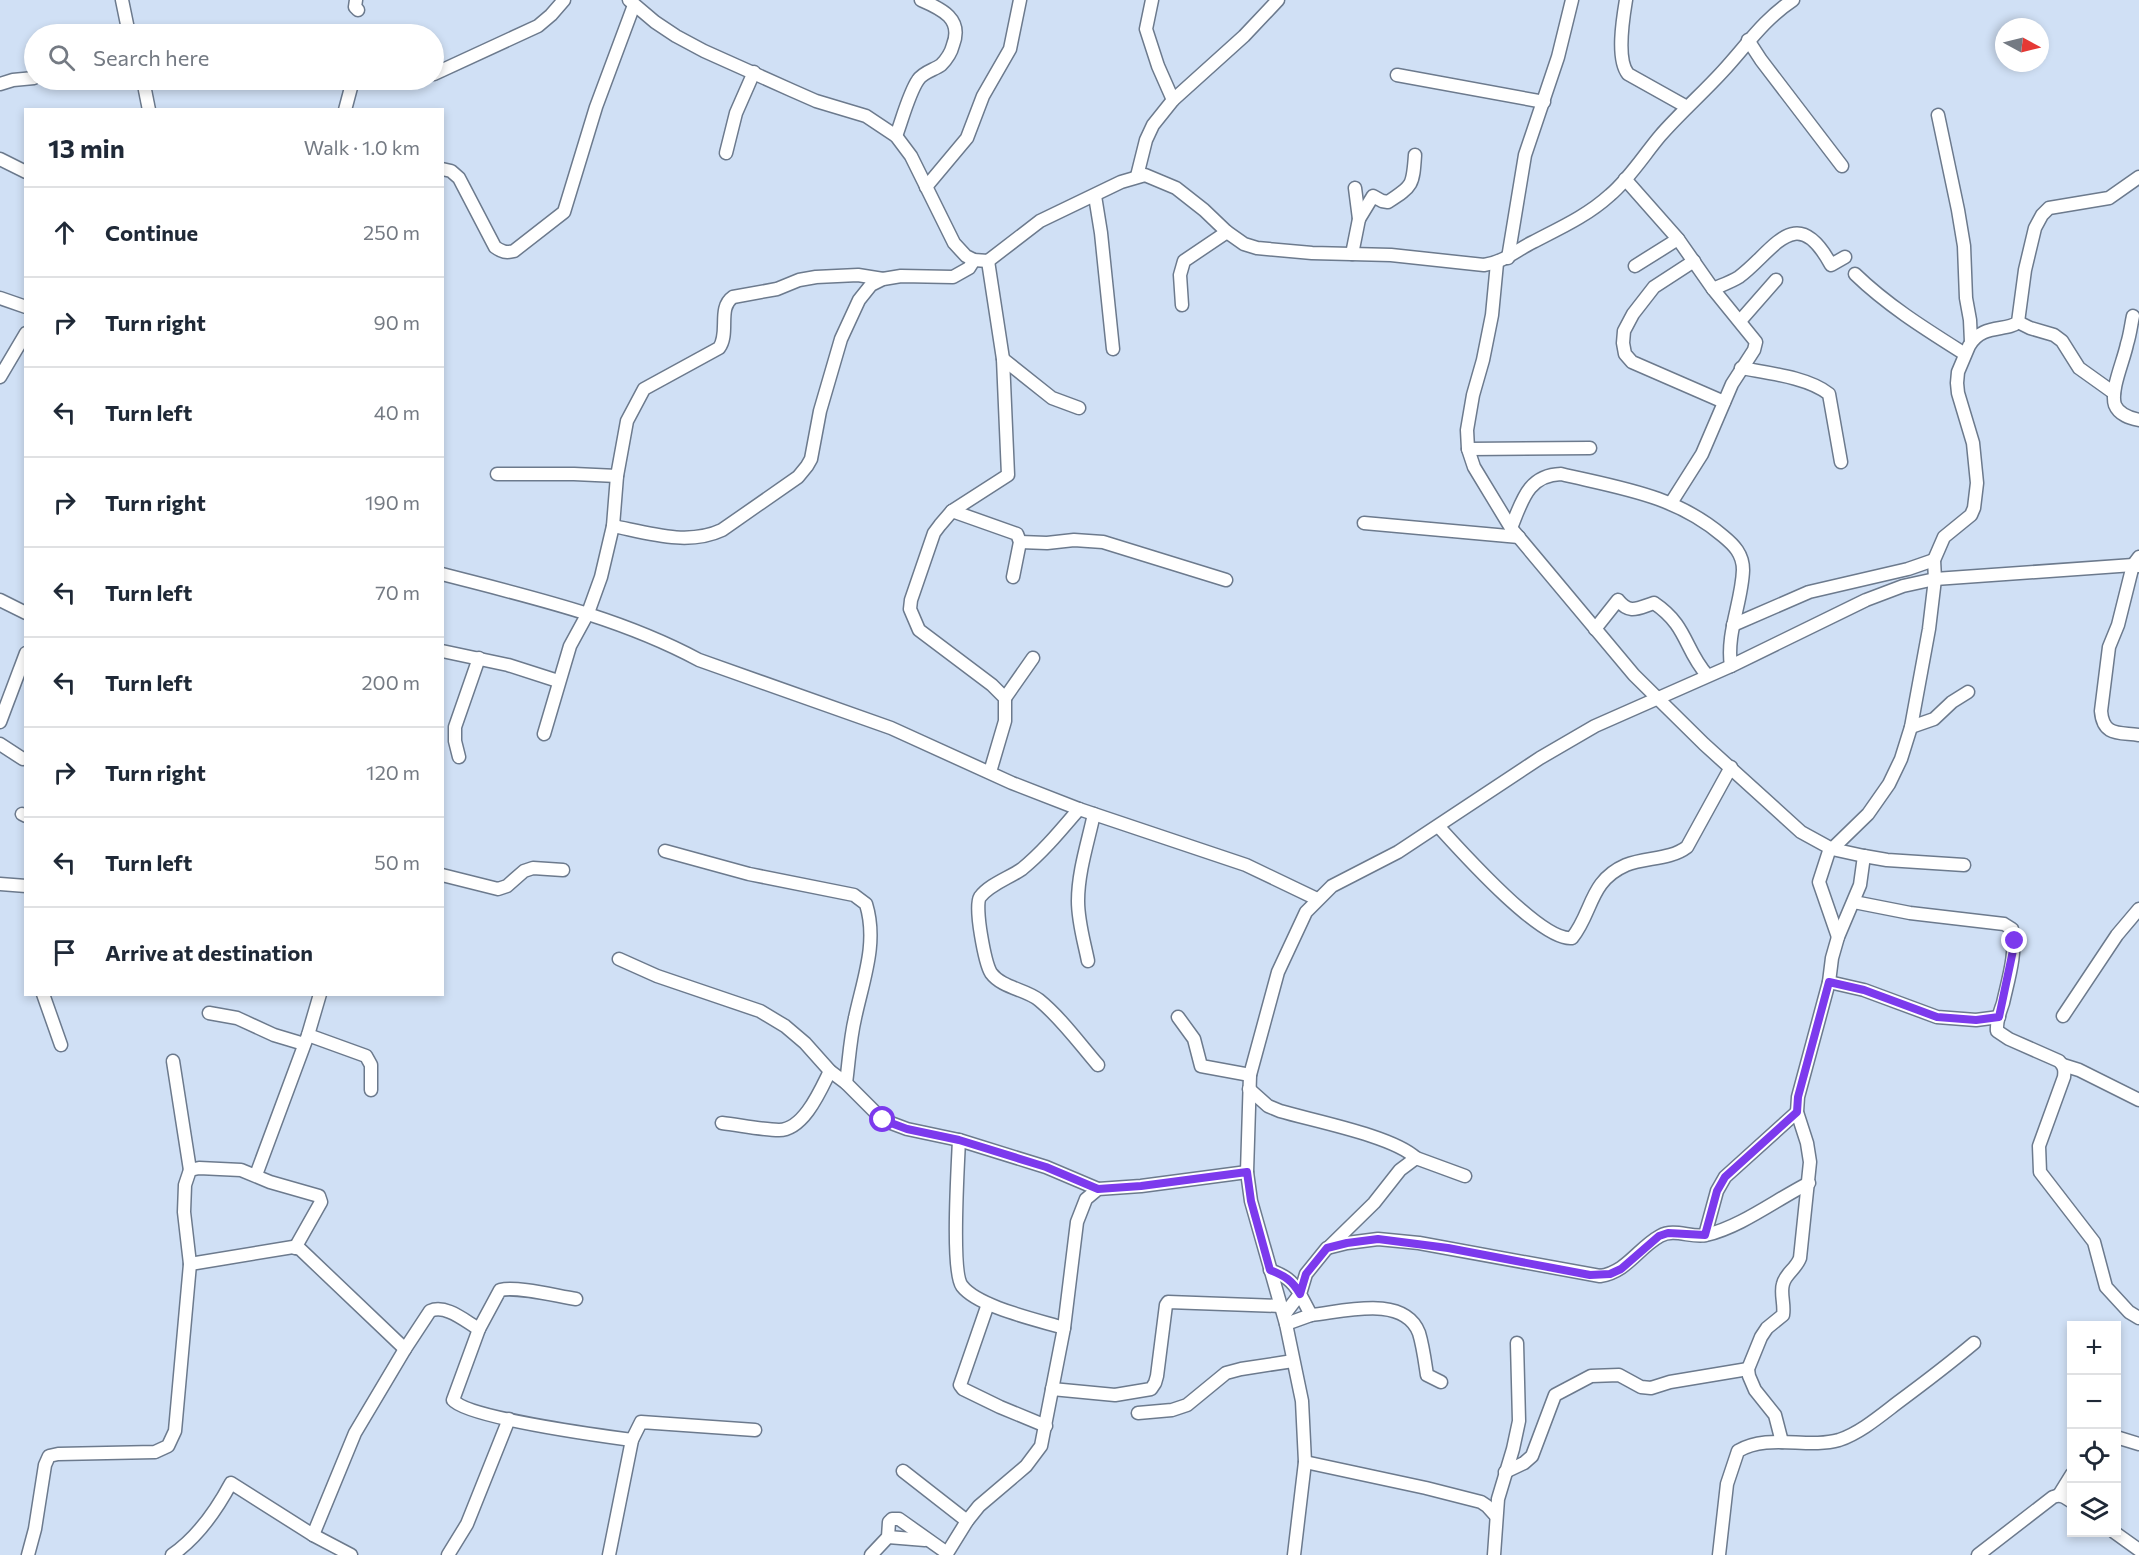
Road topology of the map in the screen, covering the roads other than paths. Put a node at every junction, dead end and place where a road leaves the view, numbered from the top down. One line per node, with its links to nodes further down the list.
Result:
1 (564, 0): 13 (street)
2 (921, 0): 26 (street)
3 (1020, 0): 36 (street)
4 (1152, 0): 20 (street)
5 (1278, 0): 20 (street)
6 (1572, 0): 21 (street)
7 (1626, 0): 22 (street)
8 (1793, 0): 12 (street)
9 (120, 2): 11 (street)
10 (632, 2): 14 (street); 31 (street)
11 (126, 24)
12 (1748, 40): 22 (street); 30 (street)
13 (444, 69)
14 (754, 72): 26 (street); 27 (street)
15 (1397, 75): 21 (street)
16 (24, 79): 17 (street)
17 (0, 84)
18 (145, 90): 23 (street)
19 (350, 90): 24 (street)
20 (1173, 100): 33 (street)
21 (1544, 102): 45 (street)
22 (1687, 107): 35 (street)
23 (149, 108)
24 (345, 108)
25 (1938, 116): 60 (street)
26 (896, 136): 36 (street)
27 (726, 153)
28 (1415, 155): 39 (street)
29 (0, 159): 32 (street)
30 (1842, 166)
31 (444, 170)
32 (24, 171)
33 (1137, 176): 38 (street); 40 (street)
34 (2139, 177): 58 (street)
35 (1625, 179): 41 (street); 45 (street)
36 (926, 188): 44 (street)
37 (1355, 188): 39 (street)
38 (1095, 196): 46 (street); 61 (street)
39 (1359, 219): 42 (street)
40 (1227, 232): 42 (street); 54 (street)
41 (1678, 239): 47 (street); 48 (street)
42 (1352, 254): 45 (street)
43 (1845, 257): 52 (street)
44 (974, 260): 46 (street); 50 (street)
45 (1502, 260): 71 (street)
46 (988, 261): 63 (street)
47 (1694, 261): 52 (street); 67 (street)
48 (1635, 266)
49 (1855, 274): 62 (street)
50 (883, 279): 74 (street); 78 (street)
51 (1776, 280): 57 (street)
52 (1713, 289): 57 (street)
53 (0, 298): 55 (street)
54 (1182, 305)
55 (24, 306)
56 (2133, 316): 66 (street)
57 (1740, 321): 64 (street)
58 (2018, 322): 60 (street); 66 (street)
59 (24, 336): 65 (street)
60 (1971, 342): 62 (street)
61 (1113, 349)
62 (1965, 354): 81 (street)
63 (1003, 358): 68 (street); 76 (street)
64 (1741, 368): 67 (street); 72 (street)
65 (0, 377)
66 (2114, 393): 69 (street)
67 (1724, 402): 75 (street)
68 (1079, 408)
69 (2139, 420)
70 (1590, 448): 71 (street)
71 (1468, 449): 79 (street)
72 (1841, 462)
73 (497, 474): 74 (street)
74 (617, 476): 78 (street)
75 (1671, 503): 79 (street); 90 (street)
76 (952, 511): 80 (street); 100 (street)
77 (1364, 524): 79 (street)
78 (613, 526): 89 (street)
79 (1515, 532): 91 (street)
80 (1020, 542): 84 (street); 86 (street)
81 (1934, 560): 85 (street); 90 (street)
82 (2137, 562): 85 (street); 105 (street)
83 (444, 575): 89 (street)
84 (1013, 577)
85 (1935, 579): 96 (street); 103 (street)
86 (1226, 580)
87 (0, 600): 88 (street)
88 (24, 612)
89 (588, 613): 98 (street); 110 (street)
90 (1733, 625): 96 (street)
91 (1595, 629): 97 (street); 101 (street)
92 (444, 651): 94 (street)
93 (24, 658): 102 (street)
94 (479, 658): 98 (street); 107 (street)
95 (1033, 658): 100 (street)
96 (1731, 666): 97 (street)
97 (1707, 675): 101 (street)
98 (558, 681): 104 (street)
99 (1968, 692): 103 (street)
100 (1005, 698): 110 (street)
101 (1657, 698): 109 (street); 113 (street)
102 (0, 722)
103 (1911, 727): 114 (street)
104 (544, 734)
105 (2139, 735)
106 (0, 744): 108 (street)
107 (459, 757)
108 (23, 759)
109 (1731, 766): 113 (street); 114 (street)
110 (990, 772): 111 (street)
111 (1079, 809): 112 (street); 138 (street)
112 (1094, 814): 122 (street); 127 (street)
113 (1439, 827): 122 (street)
114 (1831, 848): 116 (street); 125 (street)
115 (664, 851): 142 (street)
116 (1864, 856): 117 (street); 123 (street)
117 (1964, 865)
118 (563, 870): 119 (street)
119 (444, 876)
120 (0, 884): 121 (street)
121 (24, 886)
122 (1317, 899): 141 (street)
123 (1854, 902): 125 (street); 134 (street)
124 (2139, 909): 132 (street)
125 (1838, 937): 128 (street)
126 (620, 959): 140 (street)
127 (1088, 961)
128 (1829, 982): 134 (street); 146 (street)
129 (44, 996): 136 (street)
130 (319, 996): 135 (street)
131 (209, 1013): 135 (street)
132 (2063, 1016)
133 (1178, 1017): 141 (street)
134 (1999, 1017): 139 (street)
135 (306, 1039): 144 (street); 152 (street)
136 (61, 1045)
137 (173, 1061): 150 (street)
138 (1098, 1065)
139 (2063, 1065): 145 (street); 166 (street)
140 (830, 1071): 142 (street); 147 (street)
141 (1250, 1075): 143 (street)
142 (846, 1083): 148 (street)
143 (1249, 1089): 149 (street); 151 (street)
144 (371, 1090)
145 (2139, 1100)
146 (1797, 1112): 154 (street); 156 (street)
147 (722, 1123)
148 (959, 1140): 155 (street); 163 (street)
149 (1416, 1158): 153 (street); 158 (street)
150 (190, 1170): 152 (street); 159 (street)
151 (1247, 1172): 155 (street); 160 (street)
152 (256, 1175): 157 (street)
153 (1465, 1176)
154 (1809, 1183): 156 (street); 173 (street)
155 (1098, 1189): 167 (street)
156 (1705, 1235): 158 (street)
157 (295, 1248): 159 (street); 171 (street)
158 (1327, 1248): 161 (street)
159 (190, 1264): 198 (street)
160 (1270, 1270): 161 (street); 164 (street)
161 (1300, 1294): 164 (street); 165 (street)
162 (576, 1299): 168 (street)
163 (988, 1304): 167 (street); 178 (street)
164 (1284, 1315): 165 (street); 172 (street); 175 (street)
165 (1311, 1315): 174 (street)
166 (2139, 1318)
167 (1064, 1328): 175 (street)
168 (479, 1329): 171 (street); 177 (street)
169 (1517, 1343): 186 (street)
170 (1974, 1343): 182 (street)
171 (405, 1349): 192 (street)
172 (1293, 1361): 176 (street); 184 (street)
173 (1749, 1369): 182 (street); 186 (street)
174 (1441, 1382)
175 (1052, 1389): 178 (street)
176 (1138, 1413)
177 (508, 1419): 181 (street); 201 (street)
178 (1046, 1426): 191 (street)
179 (755, 1430): 181 (street)
180 (2121, 1439): 183 (street)
181 (632, 1440): 202 (street)
182 (1782, 1442): 206 (street)
183 (2139, 1444)
184 (1305, 1462): 190 (street); 204 (street)
185 (903, 1471): 191 (street)
186 (1505, 1472): 190 (street)
187 (2067, 1482): 188 (street)
188 (2059, 1495): 189 (street); 207 (street)
189 (2067, 1499)
190 (1496, 1516): 205 (street)
191 (967, 1521): 197 (street)
192 (313, 1534): 199 (street); 200 (street)
193 (888, 1537): 195 (street); 195 (street); 203 (street)
194 (2120, 1537): 196 (street)
195 (927, 1540): 197 (street)
196 (2139, 1550)
197 (946, 1554)
198 (28, 1555)
199 (172, 1555)
200 (351, 1555)
201 (448, 1555)
202 (609, 1555)
203 (871, 1555)
204 (1294, 1555)
205 (1494, 1555)
206 (1719, 1555)
207 (1978, 1555)

